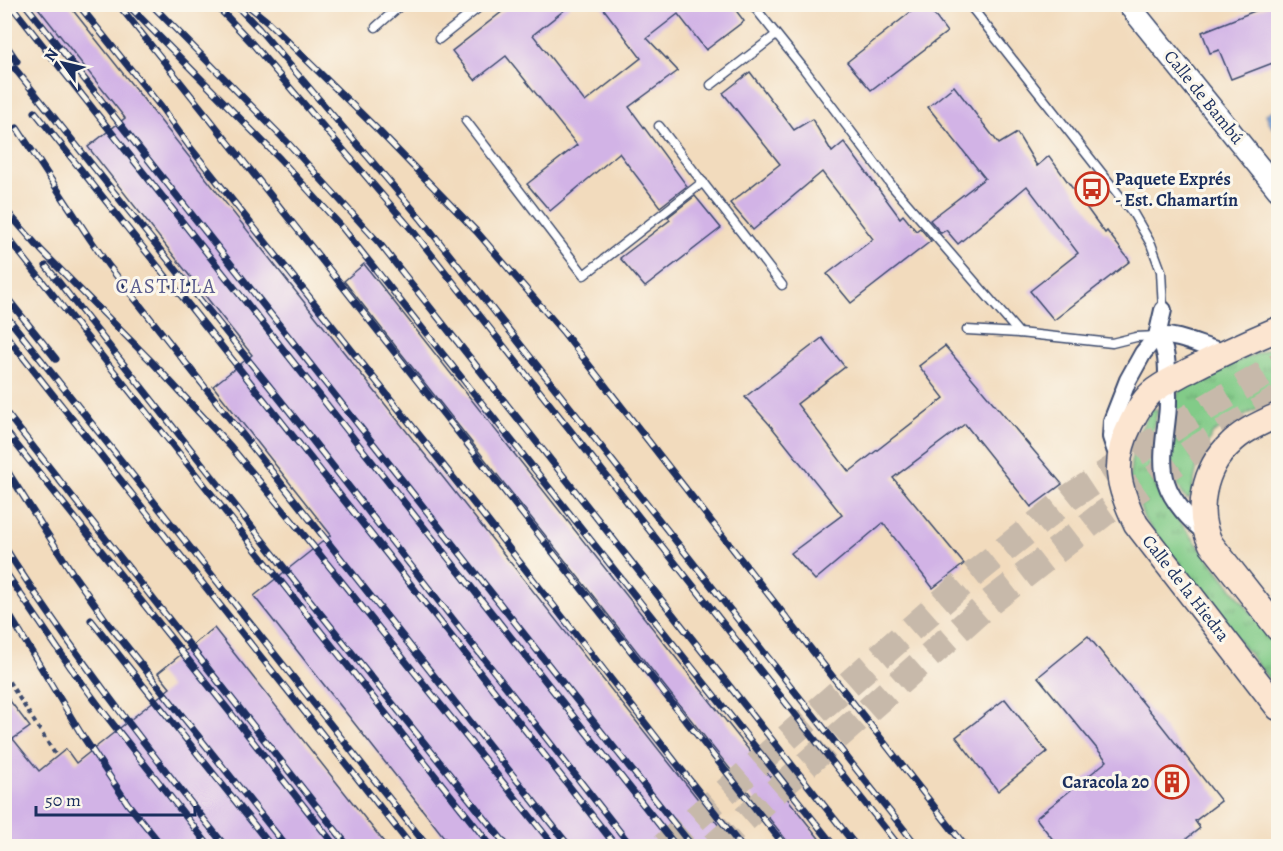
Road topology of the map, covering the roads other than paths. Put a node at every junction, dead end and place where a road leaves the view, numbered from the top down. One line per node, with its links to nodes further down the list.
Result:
1 (402, 4): 6 (lane)
2 (483, 4): 8 (lane)
3 (752, 4): 7 (lane)
4 (969, 4): 15 (lane)
5 (1128, 4): 13 (street, Calle de Bambú)
6 (375, 27)
7 (776, 35): 9 (lane); 18 (lane)
8 (439, 39)
9 (711, 85)
10 (466, 121): 12 (lane)
11 (659, 126): 12 (lane)
12 (703, 183): 14 (lane)
13 (1278, 190)
14 (782, 285)
15 (1163, 310): 19 (street, Calle de la Hiedra)
16 (1278, 329): 20 (main road, Calle de la Hiedra)
17 (967, 330): 18 (lane)
18 (1019, 333): 19 (lane)
19 (1157, 336): 20 (street); 21 (street); 23 (street, Calle de la Hiedra)
20 (1223, 352): 21 (main road, Calle de la Hiedra)
21 (1168, 382): 23 (main road, Calle de la Hiedra); 24 (street)
22 (1278, 415): 24 (main road)
23 (1119, 457): 26 (main road, Calle de la Hiedra)
24 (1206, 534): 25 (main road)
25 (1278, 630)
26 (1278, 708)

